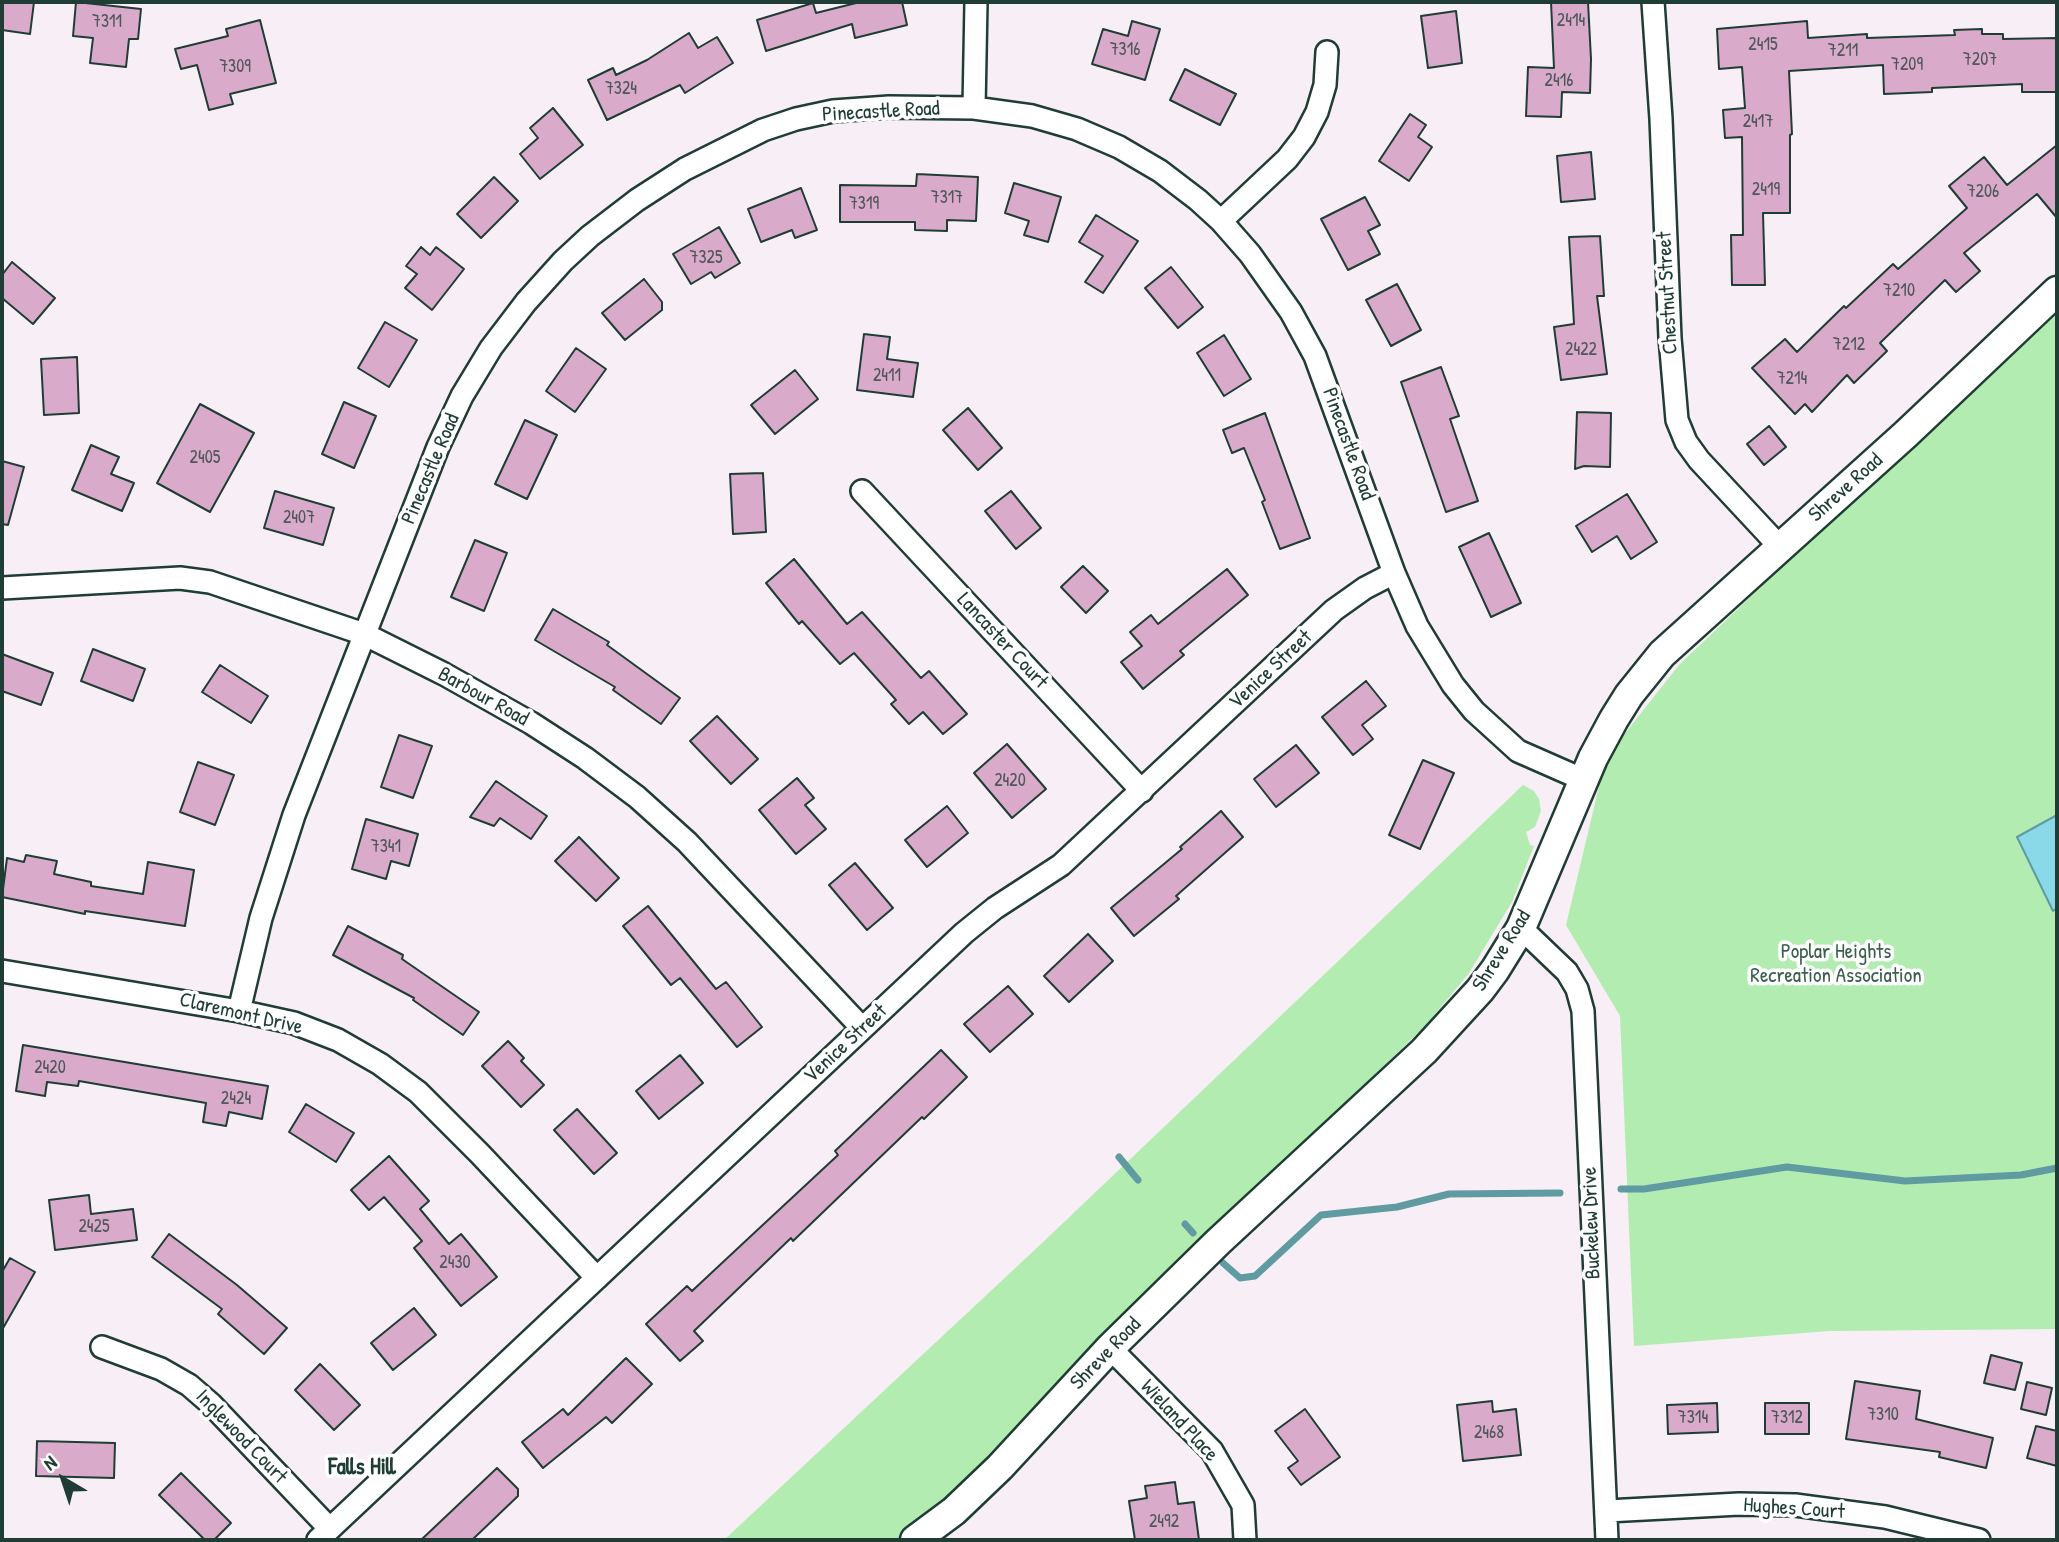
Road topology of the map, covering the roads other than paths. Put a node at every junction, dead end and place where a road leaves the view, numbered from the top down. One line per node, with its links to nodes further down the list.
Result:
1 (976, 2): 4 (street)
2 (1653, 2): 8 (street, Chestnut Street)
3 (1327, 52): 5 (street)
4 (974, 108): 5 (street, Pinecastle Road); 11 (street, Pinecastle Road)
5 (1221, 221): 9 (street, Pinecastle Road)
6 (2057, 291): 8 (main road, Shreve Road)
7 (862, 491): 13 (street, Lancaster Court)
8 (1780, 547): 12 (main road, Shreve Road)
9 (1394, 573): 12 (street, Pinecastle Road); 13 (street, Venice Street)
10 (2, 588): 11 (street, Barbour Road)
11 (364, 634): 16 (street, Pinecastle Road); 17 (street, Barbour Road)
12 (1584, 780): 14 (main road, Shreve Road)
13 (1142, 790): 17 (street, Venice Street)
14 (1521, 928): 20 (main road, Shreve Road); 21 (street, Buckelew Drive)
15 (2, 971): 16 (street, Claremont Drive)
16 (239, 1011): 18 (street, Claremont Drive)
17 (862, 1028): 18 (street, Venice Street)
18 (597, 1278): 22 (street, Venice Street)
19 (102, 1347): 22 (street, Inglewood Court)
20 (1110, 1348): 23 (main road, Shreve Road); 24 (street, Wieland Place)
21 (1607, 1511): 25 (street, Buckelew Drive); 26 (street, Hughes Court)
22 (324, 1535)
23 (915, 1540)
24 (1245, 1540)
25 (1607, 1540)
26 (1979, 1540)

